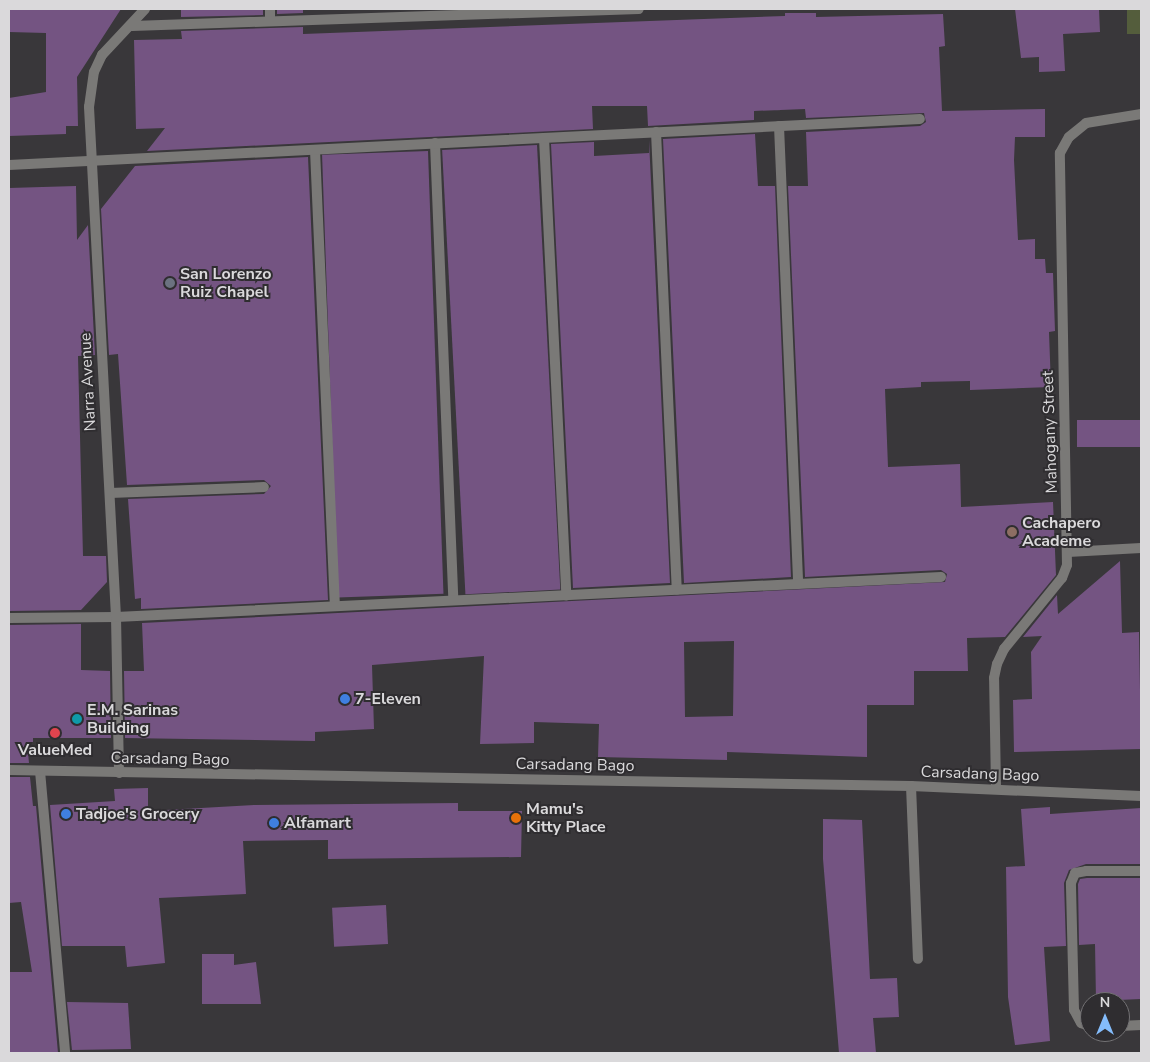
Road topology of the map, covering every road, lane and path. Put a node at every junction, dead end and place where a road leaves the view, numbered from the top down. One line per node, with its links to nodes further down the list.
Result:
1 (145, 9): 5 (street, Narra Avenue)
2 (270, 9): 4 (street)
3 (638, 9): 4 (street)
4 (270, 21): 5 (street)
5 (132, 26): 13 (street, Narra Avenue)
6 (1141, 114): 18 (street, Mahogany Street)
7 (920, 119): 8 (street)
8 (779, 126): 9 (street); 20 (street)
9 (656, 132): 10 (street); 21 (street)
10 (544, 138): 11 (street); 22 (street)
11 (435, 143): 12 (street); 23 (street)
12 (314, 150): 13 (street); 24 (street)
13 (91, 161): 14 (street); 16 (street, Narra Avenue)
14 (9, 165)
15 (264, 487): 16 (street)
16 (110, 493): 25 (street, Narra Avenue)
17 (1141, 548): 18 (street)
18 (1068, 552): 31 (street, Mahogany Street)
19 (941, 577): 20 (street)
20 (798, 584): 21 (street)
21 (677, 590): 22 (street)
22 (566, 595): 23 (street)
23 (454, 600): 24 (street)
24 (336, 606): 25 (street)
25 (116, 617): 26 (street); 29 (street, Narra Avenue)
26 (9, 618)
27 (9, 770): 28 (street, Carsadang Bago)
28 (40, 771): 29 (street, Carsadang Bago); 36 (street)
29 (120, 773): 30 (street, Carsadang Bago)
30 (911, 786): 31 (street, Carsadang Bago); 34 (street)
31 (996, 788): 32 (street, Carsadang Bago)
32 (1141, 796)
33 (1141, 871): 35 (street)
34 (918, 959)
35 (1080, 1021)
36 (65, 1053)

